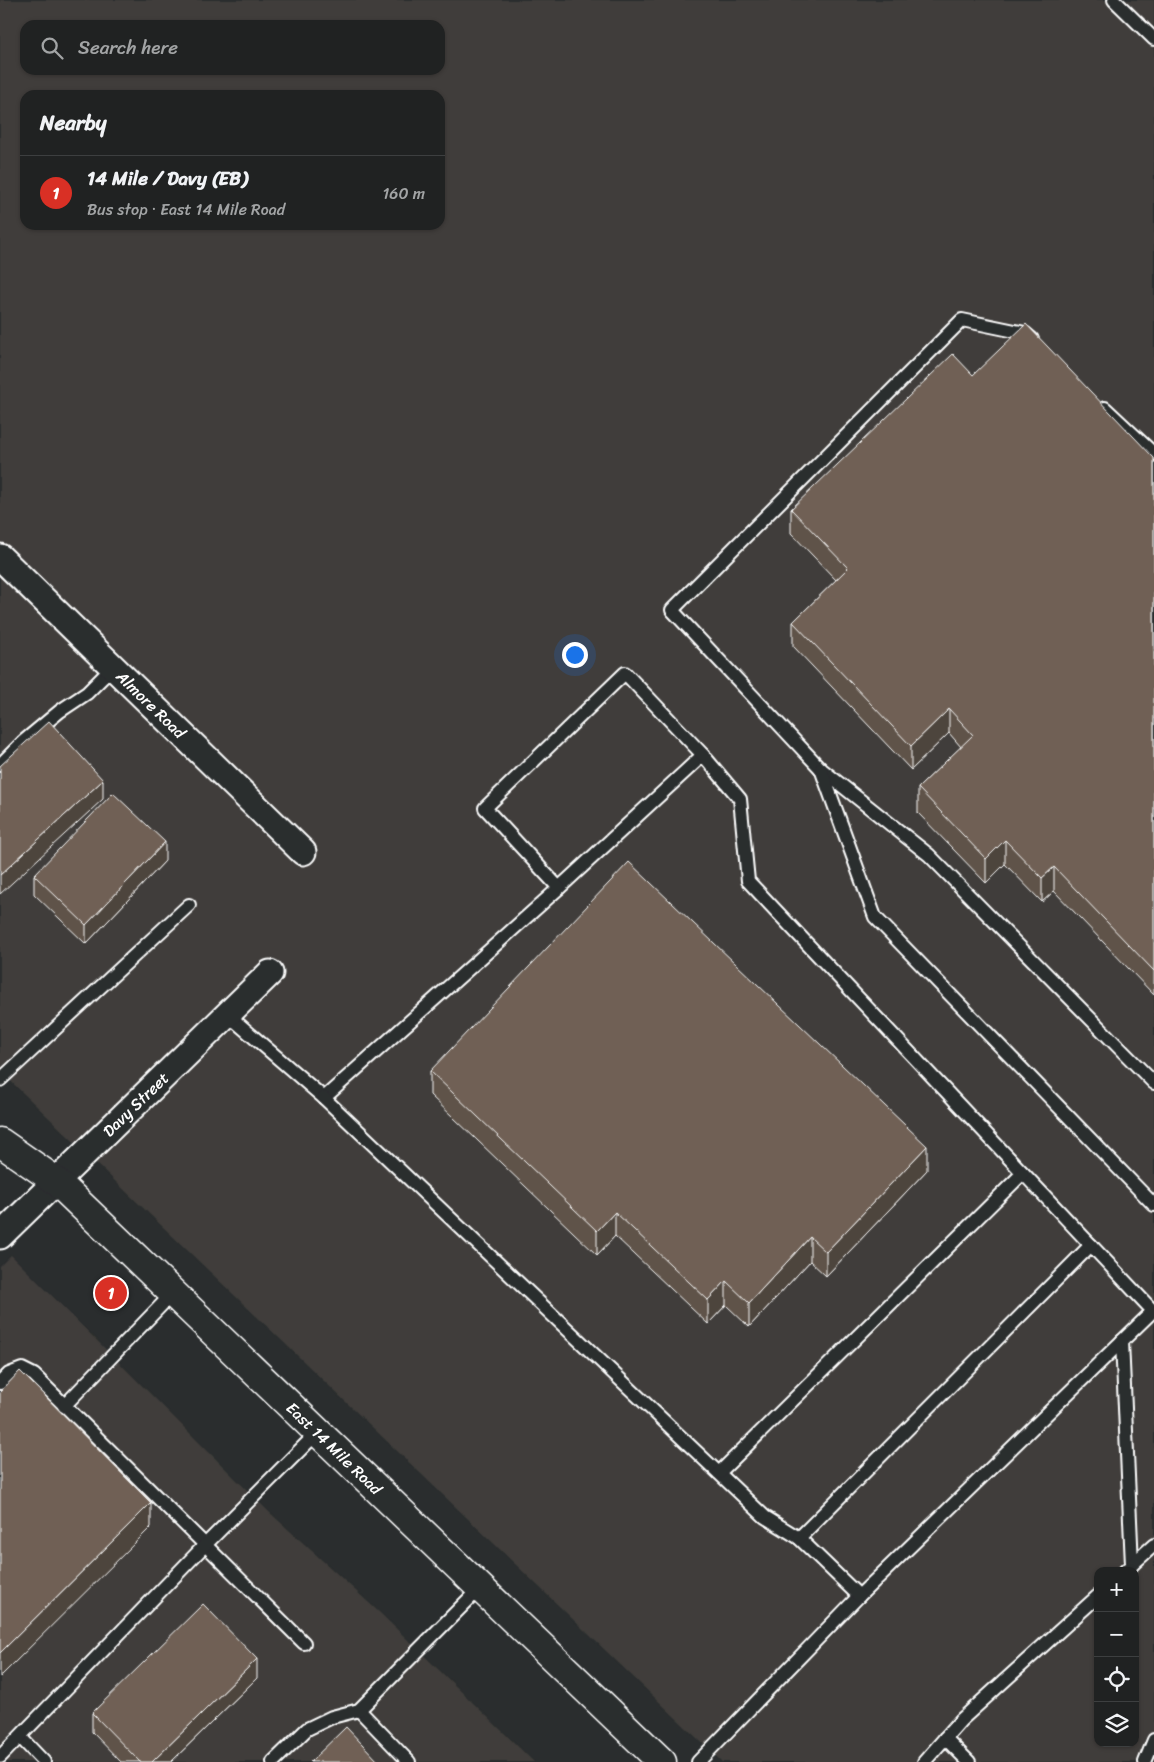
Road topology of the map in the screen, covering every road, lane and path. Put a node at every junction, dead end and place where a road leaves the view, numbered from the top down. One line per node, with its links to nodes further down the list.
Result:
1 (1114, 0): 2 (lane)
2 (1154, 39)
3 (1040, 346): 10 (lane)
4 (1097, 400): 5 (lane)
5 (1154, 454)
6 (0, 557): 7 (street, Almore Road)
7 (113, 666): 9 (lane); 11 (street, Almore Road)
8 (703, 755): 12 (lane); 12 (lane); 20 (lane)
9 (0, 765)
10 (821, 769): 17 (lane); 22 (lane)
11 (303, 852)
12 (559, 888): 18 (lane)
13 (189, 905): 16 (lane)
14 (270, 973): 15 (street, Davy Street)
15 (227, 1014): 18 (lane); 21 (street, Davy Street)
16 (0, 1080)
17 (1154, 1083)
18 (324, 1098): 31 (lane)
19 (0, 1142): 21 (main road, East 14 Mile Road)
20 (1022, 1173): 24 (lane); 31 (lane)
21 (56, 1181): 23 (street, Davy Street); 25 (main road, East 14 Mile Road)
22 (1154, 1205)
23 (0, 1236)
24 (1090, 1245): 26 (lane); 32 (lane)
25 (172, 1294): 29 (lane); 30 (main road, East 14 Mile Road)
26 (1153, 1311): 27 (lane)
27 (1122, 1341): 35 (lane); 38 (lane)
28 (0, 1383): 29 (lane)
29 (64, 1406): 33 (lane)
30 (317, 1433): 33 (lane); 37 (main road, East 14 Mile Road)
31 (719, 1473): 32 (lane)
32 (799, 1538): 38 (lane)
33 (205, 1545): 40 (lane); 42 (lane)
34 (1154, 1545): 36 (lane)
35 (1128, 1567)
36 (1129, 1567)
37 (479, 1589): 41 (lane); 49 (main road, East 14 Mile Road)
38 (859, 1596): 50 (lane)
39 (1094, 1600): 43 (lane)
40 (304, 1643)
41 (359, 1710): 47 (lane); 48 (lane)
42 (20, 1737): 45 (lane); 46 (lane)
43 (944, 1738): 51 (lane); 52 (lane)
44 (1154, 1740): 53 (lane)
45 (0, 1757)
46 (44, 1762)
47 (273, 1762)
48 (409, 1762)
49 (662, 1762)
50 (698, 1762)
51 (924, 1762)
52 (968, 1762)
53 (1145, 1762)

